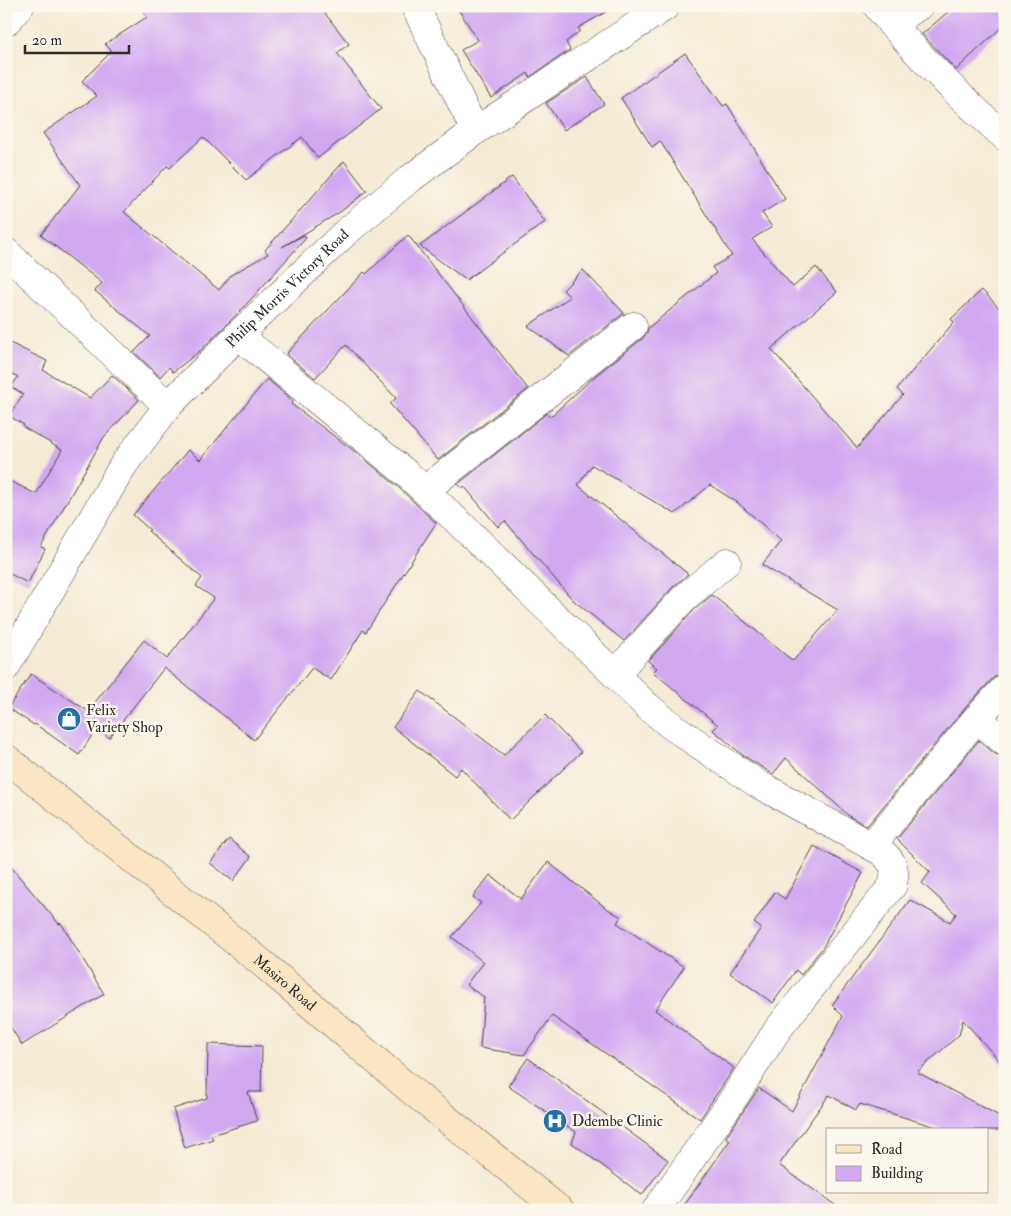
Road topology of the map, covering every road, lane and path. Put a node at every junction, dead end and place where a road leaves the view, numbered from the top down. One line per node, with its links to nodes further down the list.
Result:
1 (20, 6): 6 (street)
2 (416, 6): 7 (street)
3 (666, 6): 7 (street, Philip Morris Victory Road)
4 (919, 6): 5 (street)
5 (884, 15): 8 (street)
6 (6, 22)
7 (475, 131): 11 (street, Philip Morris Victory Road)
8 (1005, 137)
9 (6, 252): 12 (street)
10 (633, 326): 13 (street)
11 (238, 335): 12 (street, Philip Morris Victory Road); 13 (street)
12 (168, 406): 15 (street, Philip Morris Victory Road)
13 (425, 490): 16 (street)
14 (727, 562): 16 (street)
15 (6, 667)
16 (614, 674): 21 (street)
17 (1005, 688): 18 (street)
18 (977, 718): 19 (street); 21 (street)
19 (1005, 742)
20 (6, 758): 22 (main road, Masiro Road)
21 (871, 846): 23 (street)
22 (560, 1210)
23 (656, 1210)

